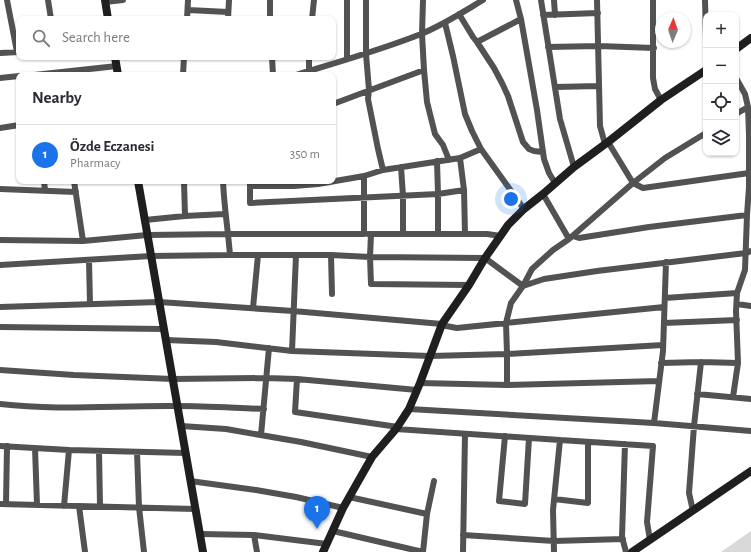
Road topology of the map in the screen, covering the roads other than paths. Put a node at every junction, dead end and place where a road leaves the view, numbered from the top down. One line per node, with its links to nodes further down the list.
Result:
1 (7, 0): 34 (street)
2 (48, 0): 26 (street)
3 (123, 0): 18 (street)
4 (188, 0): 19 (street)
5 (229, 0): 20 (street)
6 (270, 0): 30 (street)
7 (314, 0): 31 (street)
8 (347, 0): 45 (street)
9 (366, 0): 44 (street)
10 (423, 0): 35 (street)
11 (483, 0): 23 (street)
12 (516, 0): 32 (street)
13 (541, 0): 24 (street)
14 (554, 0): 25 (street)
15 (597, 0): 22 (street)
16 (653, 0): 40 (street)
17 (705, 0): 21 (street)
18 (105, 1): 27 (street)
19 (188, 10): 20 (street); 28 (street)
20 (228, 12): 29 (street)
21 (705, 12)
22 (598, 13): 25 (street); 38 (street)
23 (459, 14): 33 (street); 37 (street)
24 (543, 15): 25 (street); 39 (street)
25 (556, 15)
26 (51, 16)
27 (108, 16)
28 (187, 16)
29 (228, 16)
30 (270, 16)
31 (312, 16)
32 (521, 19): 37 (street); 74 (street)
33 (445, 23): 35 (street); 73 (street)
34 (16, 34)
35 (422, 34): 44 (street); 51 (street)
36 (751, 38): 41 (street)
37 (477, 42): 74 (street)
38 (599, 46): 39 (street); 40 (street); 62 (street)
39 (548, 47): 63 (street)
40 (654, 48): 65 (street)
41 (737, 48)
42 (16, 52): 43 (street)
43 (0, 53)
44 (366, 54): 45 (street); 64 (street)
45 (347, 59): 52 (street)
46 (116, 60): 50 (street)
47 (184, 60): 55 (street)
48 (272, 60): 56 (street)
49 (309, 60): 52 (street)
50 (117, 66): 53 (street); 54 (street)
51 (424, 70): 64 (street); 76 (street)
52 (309, 71): 57 (street)
53 (62, 72)
54 (118, 72)
55 (183, 72)
56 (273, 72)
57 (306, 72)
58 (703, 72): 65 (street)
59 (16, 76): 60 (street)
60 (0, 78)
61 (739, 83): 67 (street)
62 (599, 86): 63 (street); 72 (street)
63 (556, 87): 79 (street)
64 (369, 90): 66 (street); 80 (street)
65 (661, 100): 72 (street)
66 (336, 103)
67 (748, 107): 68 (street); 81 (street)
68 (739, 112)
69 (16, 125): 70 (street)
70 (0, 128)
71 (703, 135): 84 (street)
72 (607, 143): 79 (street); 84 (street)
73 (481, 149): 75 (street); 102 (street)
74 (542, 152): 93 (street)
75 (460, 158): 76 (street); 96 (street)
76 (449, 160): 77 (street)
77 (437, 162): 78 (street); 98 (street)
78 (401, 167): 80 (street); 100 (street)
79 (574, 167): 93 (street)
80 (383, 170): 82 (street)
81 (749, 173): 84 (street); 104 (street)
82 (364, 176): 83 (street); 101 (street)
83 (336, 181)
84 (633, 183): 114 (street)
85 (44, 184): 95 (street)
86 (75, 184): 97 (street)
87 (139, 184): 106 (street)
88 (184, 184): 105 (street)
89 (223, 184): 103 (street)
90 (250, 184): 101 (street)
91 (288, 184): 92 (street)
92 (318, 184)
93 (555, 184): 99 (street)
94 (0, 189): 95 (street)
95 (45, 190): 97 (street)
96 (464, 190): 98 (street); 111 (street)
97 (76, 192): 116 (street)
98 (438, 194): 100 (street); 110 (street)
99 (543, 194): 102 (street); 114 (street)
100 (403, 196): 101 (street); 109 (street)
101 (364, 198): 108 (street)
102 (524, 208): 113 (street)
103 (225, 214): 105 (street); 107 (street)
104 (747, 215): 114 (street); 117 (street)
105 (185, 216): 106 (street)
106 (145, 220): 112 (street)
107 (228, 234): 108 (street); 112 (street); 118 (street)
108 (367, 234): 109 (street); 123 (street)
109 (403, 234): 110 (street)
110 (438, 234): 111 (street)
111 (465, 234): 113 (street)
112 (147, 236): 116 (street); 122 (street)
113 (501, 236): 124 (street)
114 (571, 237): 130 (street)
115 (0, 240): 116 (street)
116 (83, 241)
117 (749, 252): 126 (street); 128 (street)
118 (230, 255): 119 (street); 122 (street)
119 (258, 255): 120 (street); 140 (street)
120 (296, 255): 121 (street); 141 (street)
121 (331, 255): 123 (street); 132 (street)
122 (151, 256): 125 (street); 134 (street)
123 (370, 257): 124 (street); 129 (street)
124 (485, 258): 129 (street); 130 (street)
125 (89, 260): 127 (street); 135 (street)
126 (666, 262): 130 (street); 133 (street)
127 (0, 264)
128 (748, 270): 131 (street)
129 (469, 285): 145 (street)
130 (523, 286): 143 (street)
131 (737, 293): 133 (street); 136 (street)
132 (332, 294)
133 (665, 298): 139 (street)
134 (159, 302): 135 (street); 140 (street); 147 (street)
135 (90, 304): 137 (street)
136 (736, 304): 138 (street); 142 (street)
137 (0, 306)
138 (751, 306)
139 (664, 307): 143 (street); 144 (street)
140 (253, 308): 141 (street)
141 (293, 311): 145 (street); 151 (street)
142 (736, 320): 144 (street); 156 (street)
143 (506, 323): 145 (street); 152 (street)
144 (664, 323): 149 (street)
145 (442, 324): 153 (street)
146 (0, 327): 147 (street)
147 (164, 329): 148 (street)
148 (166, 340): 150 (street); 159 (street)
149 (663, 345): 152 (street); 155 (street)
150 (269, 348): 151 (street); 158 (street)
151 (292, 351): 153 (street)
152 (507, 354): 153 (street); 162 (street)
153 (430, 356): 163 (street)
154 (701, 362): 155 (street); 156 (street); 164 (street)
155 (661, 363): 161 (street)
156 (738, 363): 165 (street)
157 (0, 370): 159 (street)
158 (266, 378): 159 (street); 160 (street); 169 (street)
159 (173, 379): 168 (street)
160 (297, 379): 163 (street); 174 (street)
161 (659, 380): 162 (street); 171 (street)
162 (507, 385): 163 (street)
163 (419, 386): 170 (street)
164 (697, 394): 165 (street); 173 (street)
165 (732, 397): 166 (street)
166 (751, 399)
167 (0, 404): 168 (street)
168 (178, 406): 169 (street); 172 (street)
169 (264, 409): 177 (street)
170 (410, 409): 171 (street); 174 (street)
171 (654, 423): 173 (street)
172 (181, 426): 177 (street); 189 (street)
173 (694, 426): 175 (street); 204 (street)
174 (397, 428): 176 (street); 190 (street)
175 (751, 431)
176 (465, 434): 178 (street); 209 (street)
177 (261, 435): 190 (street)
178 (505, 436): 179 (street); 179 (street)
179 (529, 438): 180 (street)
180 (560, 440): 181 (street); 195 (street)
181 (588, 442): 182 (street); 195 (street)
182 (625, 444): 210 (street); 211 (street)
183 (0, 446): 184 (street)
184 (7, 446): 185 (street); 196 (street)
185 (35, 448): 186 (street); 197 (street)
186 (69, 450): 187 (street); 198 (street)
187 (99, 451): 188 (street); 200 (street)
188 (137, 452): 189 (street); 201 (street)
189 (186, 453): 192 (street)
190 (372, 457): 194 (street)
191 (751, 471): 204 (street)
192 (190, 481): 202 (street); 203 (street)
193 (434, 481): 205 (street)
194 (349, 497): 202 (street); 205 (street)
195 (554, 499): 212 (street)
196 (3, 504): 197 (street)
197 (37, 505): 198 (street)
198 (64, 506): 199 (street)
199 (80, 506): 200 (street); 214 (street)
200 (100, 506): 201 (street)
201 (138, 507): 203 (street); 215 (street)
202 (343, 508): 206 (street)
203 (195, 509): 207 (street)
204 (693, 511): 211 (street)
205 (427, 514): 219 (street)
206 (333, 531): 213 (street); 219 (street)
207 (200, 534): 208 (street); 216 (street)
208 (254, 535): 213 (street); 217 (street)
209 (463, 535): 212 (street); 220 (street)
210 (622, 539): 212 (street); 222 (street)
211 (650, 540): 223 (street)
212 (554, 541): 221 (street)
213 (327, 544): 218 (street)
214 (86, 552)
215 (144, 552)
216 (203, 552)
217 (258, 552)
218 (323, 552)
219 (423, 552)
220 (463, 552)
221 (554, 552)
222 (626, 552)
223 (632, 552)

